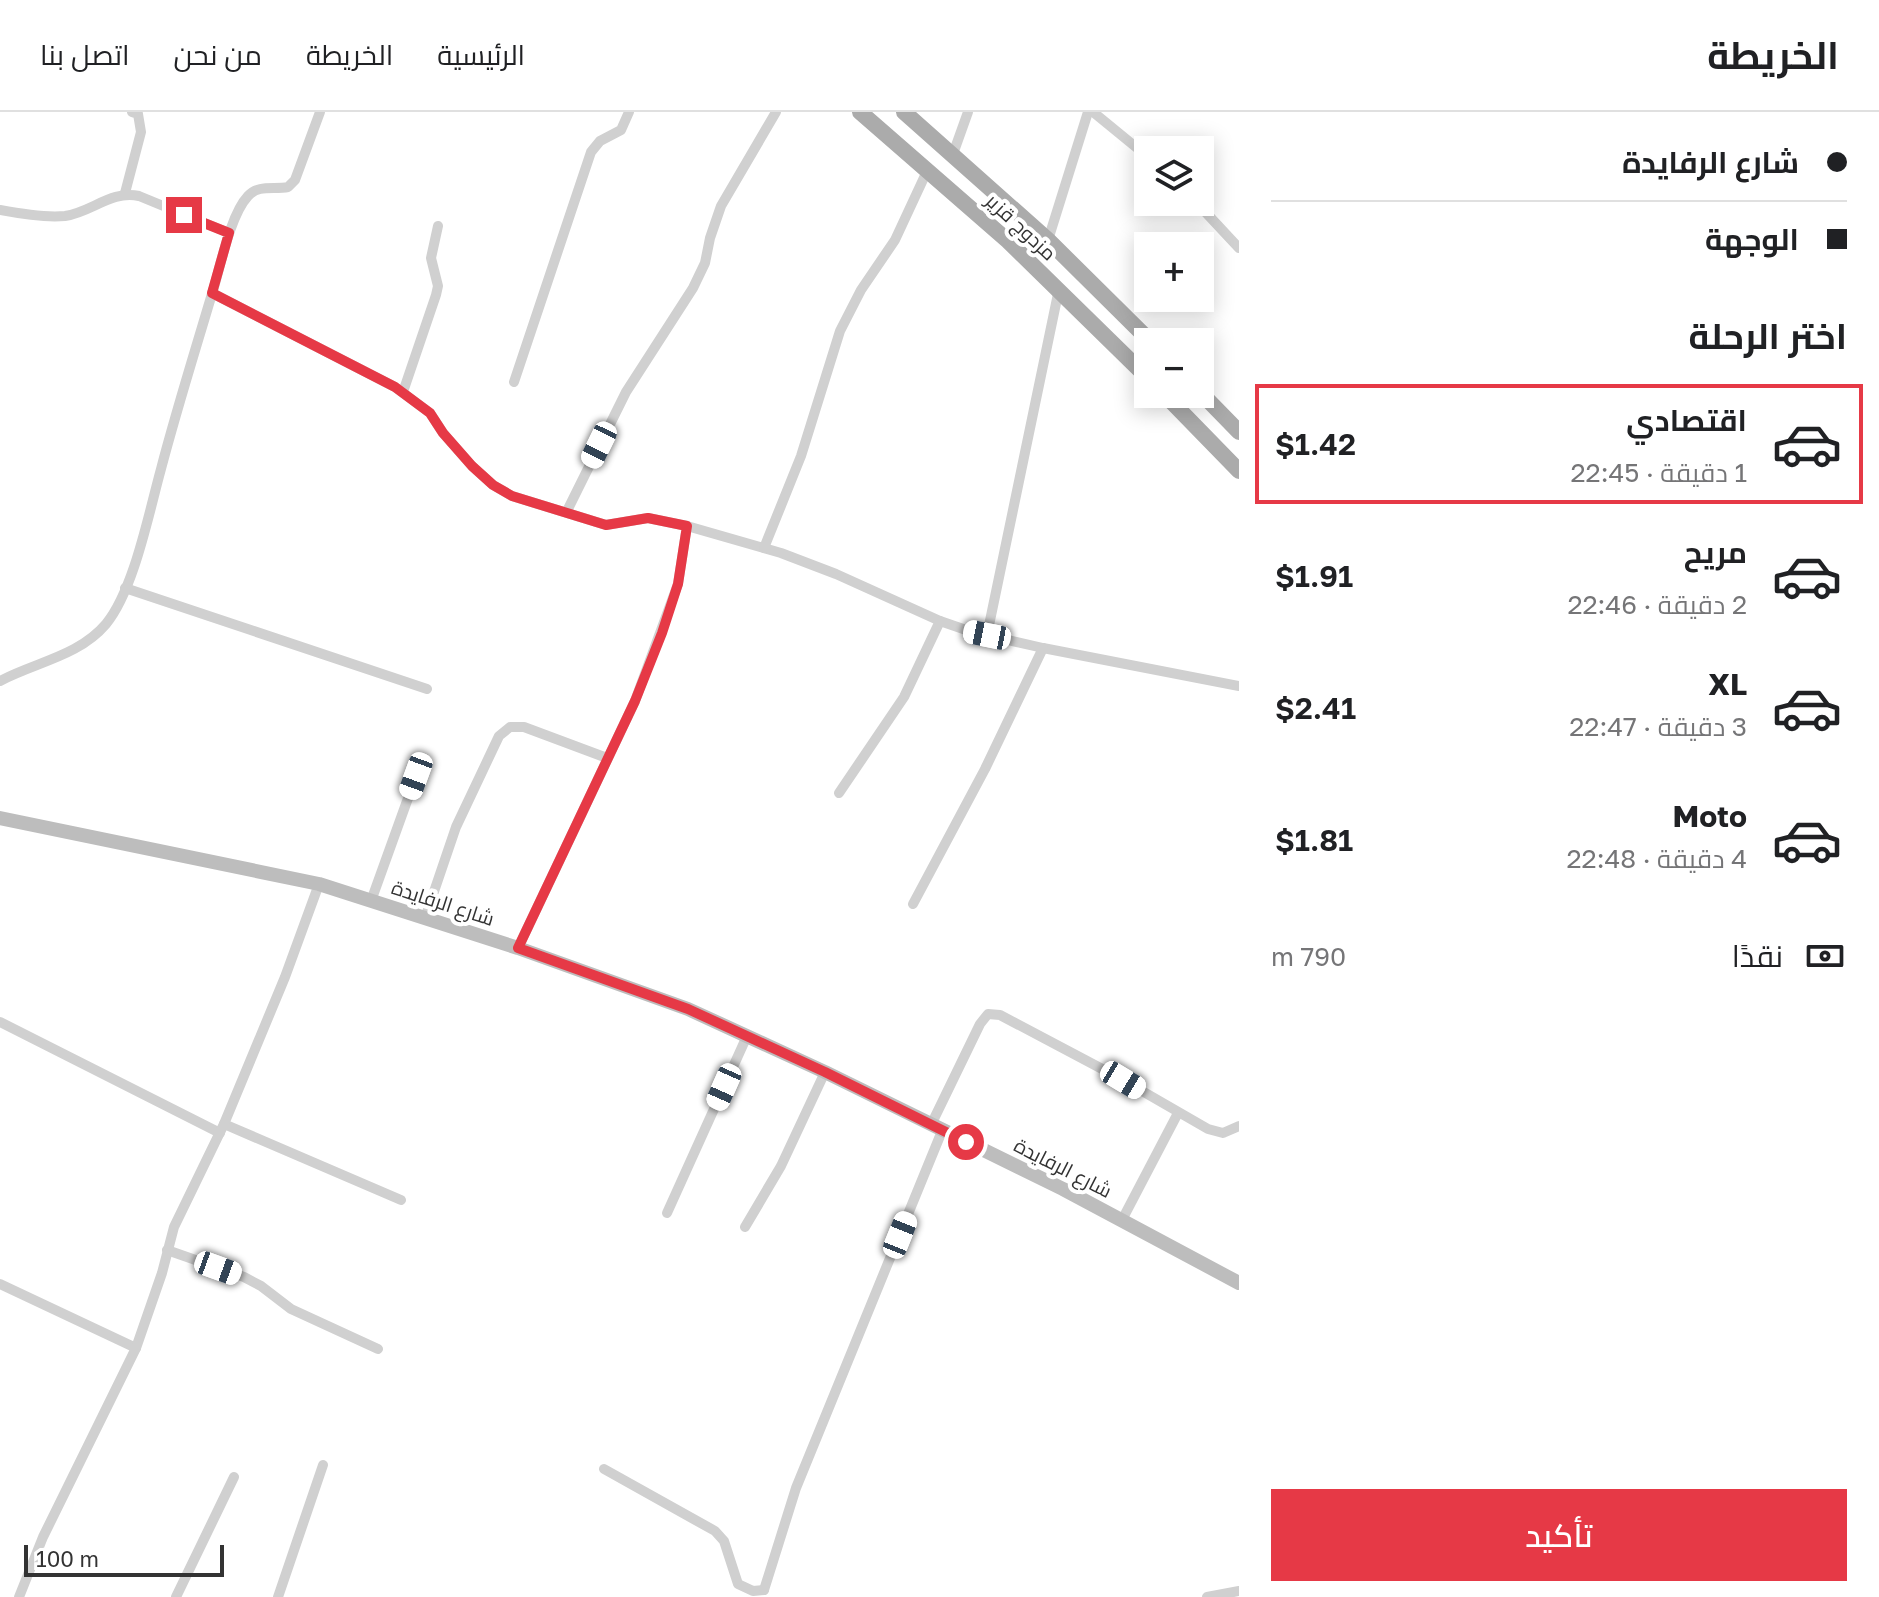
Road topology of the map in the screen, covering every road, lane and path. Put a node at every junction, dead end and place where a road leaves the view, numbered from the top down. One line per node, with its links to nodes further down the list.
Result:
1 (132, 112): 12 (street)
2 (320, 112): 16 (street)
3 (629, 112): 23 (street)
4 (776, 112): 29 (street)
5 (860, 112): 11 (main road, مزدوج قزير)
6 (904, 112): 10 (main road, مزدوج قزير)
7 (968, 112): 10 (street)
8 (1090, 112): 9 (street); 17 (street)
9 (1134, 146)
10 (953, 154): 17 (main road, مزدوج قزير)
11 (928, 169): 19 (main road, مزدوج قزير); 31 (street)
12 (125, 193): 13 (street); 16 (street)
13 (0, 210)
14 (1209, 216): 18 (street)
15 (438, 226): 24 (street)
16 (229, 233): 20 (street)
17 (1048, 240): 21 (main road, مزدوج قزير)
18 (1239, 248)
19 (1059, 289): 22 (main road, مزدوج قزير); 34 (street)
20 (212, 293): 24 (street); 32 (street)
21 (1137, 328)
22 (1134, 364)
23 (514, 382)
24 (403, 392): 29 (street)
25 (1214, 406): 27 (main road)
26 (1178, 408): 28 (main road)
27 (1239, 432)
28 (1239, 471)
29 (567, 511): 30 (street)
30 (687, 526): 31 (street); 39 (street)
31 (764, 548): 33 (street)
32 (125, 588): 36 (street); 38 (street)
33 (940, 621): 34 (street); 41 (street)
34 (987, 635): 35 (street)
35 (1043, 648): 37 (street); 45 (street)
36 (0, 681)
37 (1239, 686)
38 (427, 689)
39 (607, 758): 46 (street); 47 (street)
40 (416, 776): 44 (street)
41 (839, 793)
42 (0, 818): 43 (street, شارع الرفايدة)
43 (319, 884): 44 (street, شارع الرفايدة); 53 (street)
44 (371, 901): 46 (street, شارع الرفايدة)
45 (913, 904)
46 (425, 918): 47 (street, شارع الرفايدة)
47 (518, 948): 49 (street, شارع الرفايدة)
48 (0, 1022): 53 (street)
49 (747, 1036): 50 (street, شارع الرفايدة); 56 (street)
50 (825, 1072): 54 (street, شارع الرفايدة); 58 (street)
51 (1178, 1113): 52 (street); 54 (street); 57 (street)
52 (1239, 1126)
53 (222, 1128): 55 (street); 59 (street)
54 (936, 1128): 57 (street, شارع الرفايدة); 68 (street)
55 (401, 1200)
56 (667, 1213)
57 (1122, 1220): 60 (street, شارع الرفايدة)
58 (745, 1227)
59 (167, 1250): 62 (street); 63 (street)
60 (1239, 1283)
61 (0, 1284): 62 (street)
62 (136, 1348): 69 (street)
63 (378, 1349)
64 (323, 1465): 71 (street)
65 (604, 1469): 68 (street)
66 (234, 1477): 70 (street)
67 (1239, 1591): 72 (street)
68 (766, 1594)
69 (19, 1597)
70 (176, 1597)
71 (278, 1597)
72 (1207, 1597)

